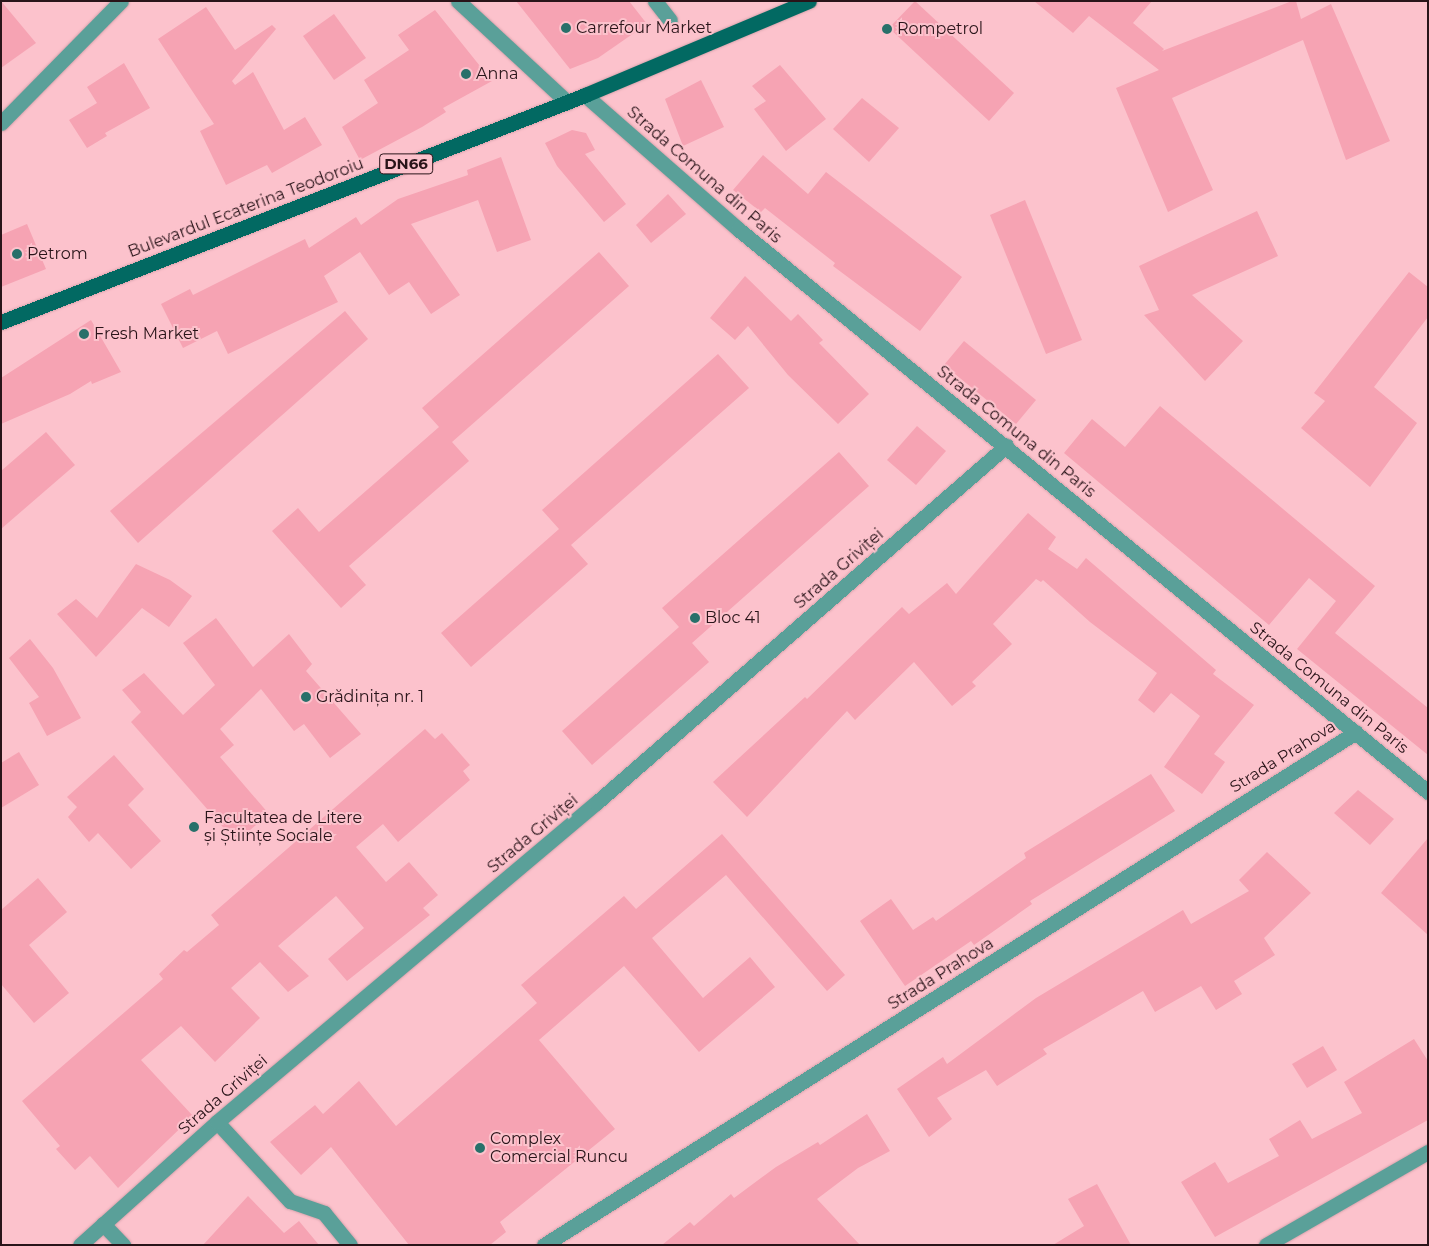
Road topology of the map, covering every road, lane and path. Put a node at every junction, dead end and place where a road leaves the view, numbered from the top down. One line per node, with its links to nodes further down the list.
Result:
1 (121, 1): 9 (street)
2 (458, 1): 8 (street)
3 (655, 1): 6 (street)
4 (809, 1): 5 (main road, Bulevardul Ecaterina Teodoroiu / DN66)
5 (780, 6): 7 (main road, Bulevardul Ecaterina Teodoroiu / DN66)
6 (670, 20)
7 (585, 95): 8 (main road, Bulevardul Ecaterina Teodoroiu / DN66); 11 (street, Strada Comuna din Paris)
8 (567, 102): 10 (main road, Bulevardul Ecaterina Teodoroiu / DN66)
9 (1, 123)
10 (1, 322)
11 (1006, 446): 12 (street, Strada Comuna din Paris); 14 (street, Strada Griviței)
12 (1356, 732): 13 (street, Strada Comuna din Paris); 20 (street, Strada Prahova)
13 (1428, 792)
14 (218, 1122): 16 (street, Strada Griviței); 19 (street)
15 (1428, 1152): 21 (street)
16 (103, 1224): 17 (street, Strada Griviței); 18 (street)
17 (80, 1245)
18 (123, 1245)
19 (350, 1245)
20 (544, 1245)
21 (1266, 1245)

